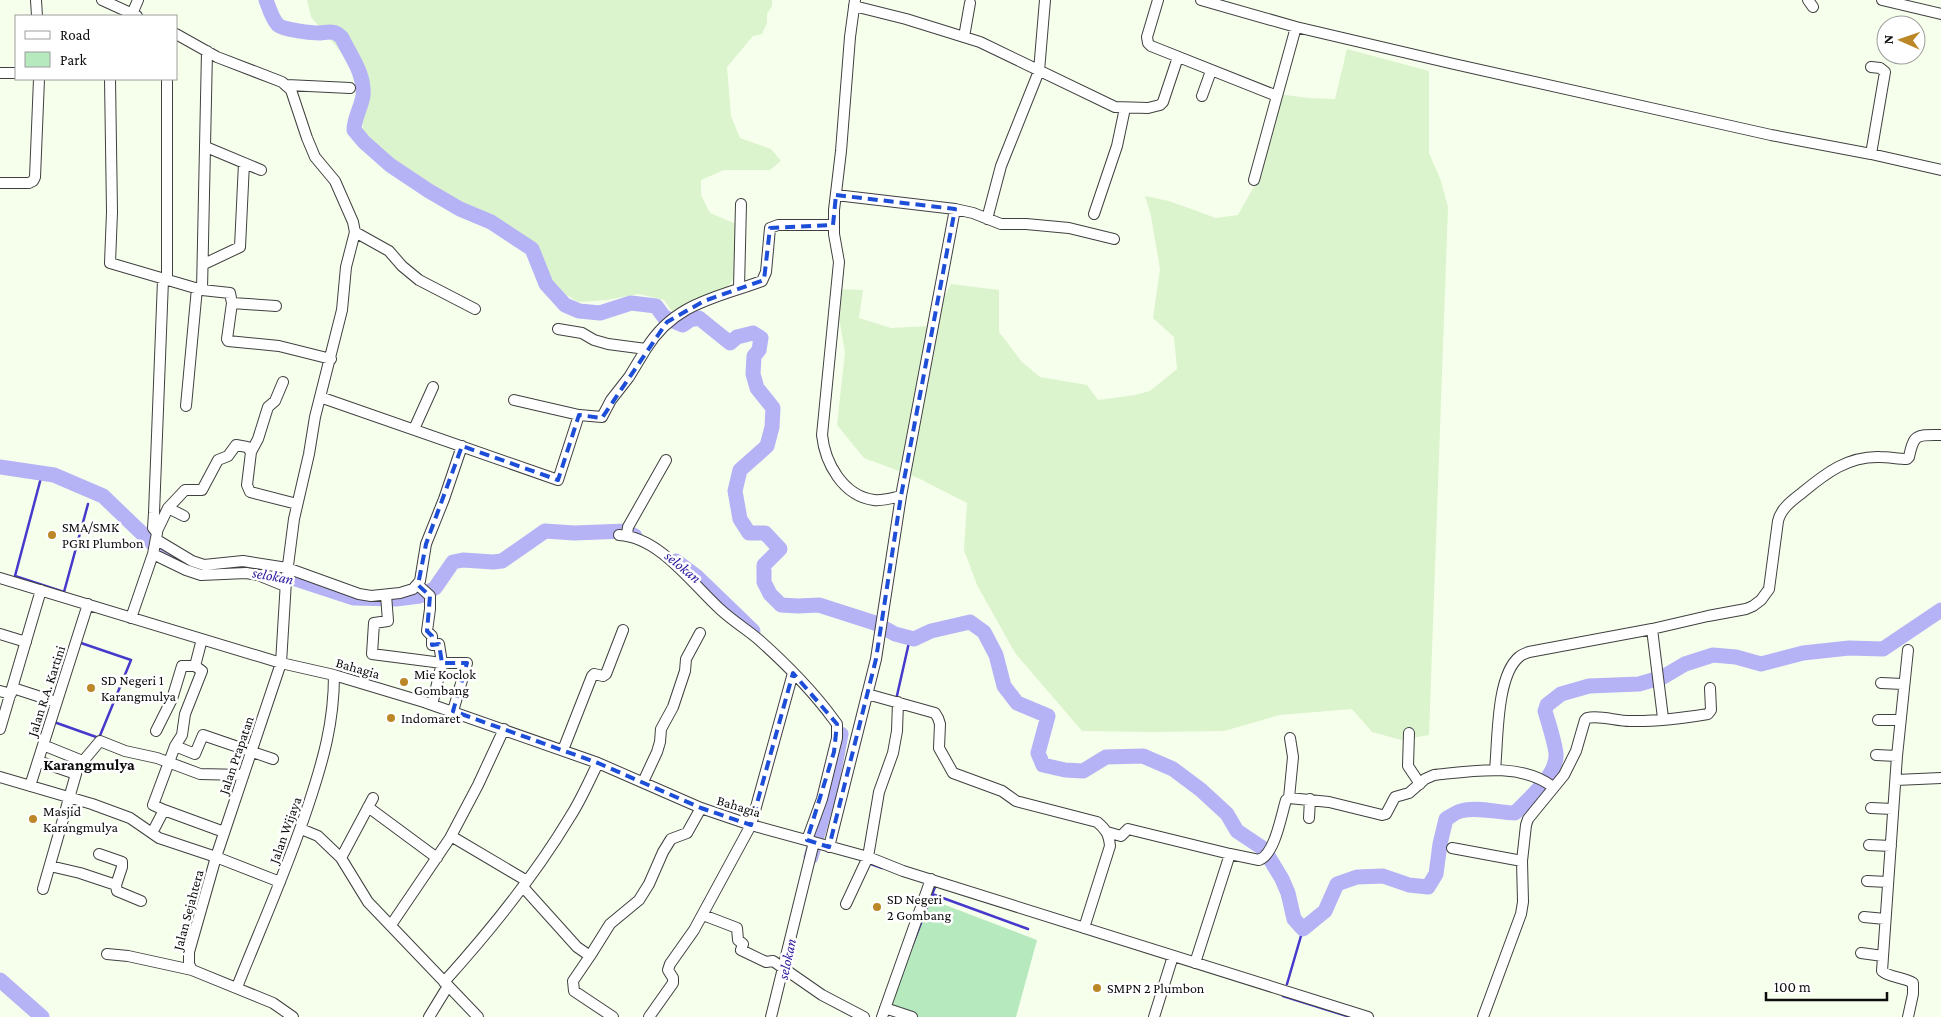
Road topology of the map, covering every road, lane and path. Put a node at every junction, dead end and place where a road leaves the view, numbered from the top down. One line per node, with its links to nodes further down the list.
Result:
1 (36, 0): 11 (street)
2 (138, 0): 13 (street)
3 (1045, 0): 20 (street)
4 (1158, 0): 18 (street)
5 (1201, 0): 14 (street)
6 (1882, 0): 10 (street)
7 (105, 2): 12 (street); 13 (street)
8 (854, 3): 16 (street); 39 (street)
9 (970, 3): 16 (street)
10 (1941, 14)
11 (37, 15)
12 (110, 15)
13 (135, 15)
14 (1296, 27): 30 (street); 33 (street)
15 (178, 35): 17 (street)
16 (964, 37): 20 (street)
17 (207, 51): 27 (street); 32 (street)
18 (1178, 57): 21 (street); 31 (street)
19 (1871, 67): 33 (street)
20 (1039, 70): 31 (street); 43 (street)
21 (1212, 71): 29 (street); 30 (street)
22 (15, 73): 23 (street)
23 (0, 74)
24 (39, 80): 38 (street)
25 (110, 80): 48 (street)
26 (166, 80): 48 (street)
27 (287, 85): 28 (street); 45 (street)
28 (350, 88)
29 (1202, 96)
30 (1277, 96): 37 (street)
31 (1124, 108): 42 (street)
32 (206, 147): 34 (street); 47 (street)
33 (1871, 154): 36 (street)
34 (244, 163): 35 (street); 47 (street)
35 (261, 170)
36 (1941, 170)
37 (1254, 180)
38 (0, 183)
39 (836, 195): 41 (street); 44 (street)
40 (741, 204): 49 (street)
41 (955, 209): 43 (street); 68 (street)
42 (1094, 214)
43 (987, 219): 46 (street)
44 (833, 225): 49 (street); 68 (street)
45 (355, 232): 53 (street); 56 (street, Jalan Prapatan)
46 (1114, 239)
47 (204, 264): 50 (street)
48 (165, 280): 50 (street); 72 (street)
49 (739, 288): 55 (street)
50 (200, 289): 51 (street); 61 (street)
51 (232, 304): 52 (street); 56 (street)
52 (276, 306)
53 (475, 309)
54 (558, 329): 55 (street)
55 (646, 349): 62 (street)
56 (331, 359): 59 (street, Jalan Prapatan)
57 (283, 382): 66 (street)
58 (433, 387): 63 (street)
59 (320, 397): 63 (street); 69 (street, Jalan Prapatan)
60 (514, 400): 62 (street)
61 (186, 406)
62 (579, 415): 65 (street)
63 (414, 429): 65 (street)
64 (1941, 435): 80 (street)
65 (462, 446): 75 (street)
66 (251, 452): 69 (street); 70 (street)
67 (666, 460): 90 (street)
68 (901, 496): 97 (street)
69 (297, 504): 73 (street, Jalan Prapatan)
70 (168, 508): 71 (street); 72 (street)
71 (184, 516)
72 (155, 540): 73 (street); 73 (street); 79 (street)
73 (286, 577): 77 (street); 87 (street, Jalan Prapatan)
74 (0, 578): 76 (street, Bahagia)
75 (418, 585): 77 (street); 88 (street)
76 (41, 590): 78 (street, Bahagia); 85 (street)
77 (386, 598): 88 (street)
78 (88, 604): 79 (street, Bahagia); 99 (street, Jalan R.A. Kartini)
79 (131, 618): 84 (street, Bahagia)
80 (1652, 629): 102 (street); 121 (street)
81 (623, 630): 112 (street)
82 (700, 632): 127 (street)
83 (0, 634): 85 (street)
84 (202, 640): 87 (street, Bahagia); 89 (street)
85 (26, 642): 96 (street)
86 (1908, 650): 93 (street)
87 (281, 663): 91 (street, Bahagia); 113 (street, Jalan Prapatan)
88 (442, 663): 100 (street); 101 (street)
89 (195, 666): 107 (street); 111 (street)
90 (793, 673): 139 (street); 145 (street)
91 (334, 675): 100 (street, Bahagia); 140 (street, Jalan Wijaya)
92 (1881, 682): 93 (street)
93 (1903, 684): 104 (street)
94 (1710, 688): 102 (street)
95 (0, 691): 96 (street)
96 (12, 691): 99 (street); 105 (street)
97 (867, 694): 98 (street); 145 (street)
98 (896, 701): 142 (street); 154 (street)
99 (56, 702): 110 (street, Jalan R.A. Kartini)
100 (432, 704): 101 (street, Bahagia)
101 (453, 711): 106 (street, Bahagia)
102 (1663, 718): 128 (street)
103 (1878, 720): 104 (street)
104 (1900, 720): 115 (street)
105 (0, 729)
106 (504, 729): 112 (street, Bahagia); 144 (street)
107 (156, 731)
108 (1408, 733): 129 (street)
109 (1290, 738): 132 (street)
110 (46, 746): 116 (street); 118 (street, Jalan R.A. Kartini)
111 (175, 746): 113 (street); 119 (street)
112 (563, 750): 120 (street, Bahagia)
113 (251, 751): 117 (street); 123 (street, Jalan Prapatan)
114 (1876, 755): 115 (street)
115 (1898, 756): 126 (street)
116 (80, 760): 119 (street); 122 (street)
117 (273, 760)
118 (41, 762): 122 (street); 130 (street, Jalan R.A. Kartini)
119 (169, 762): 123 (street); 137 (street)
120 (598, 762): 127 (street, Bahagia); 161 (street)
121 (1495, 770): 128 (street); 129 (street)
122 (76, 774): 131 (street)
123 (243, 775): 141 (street, Jalan Prapatan)
124 (0, 777): 130 (street, Jalan Sejahtera)
125 (1941, 778): 126 (street)
126 (1896, 780): 136 (street)
127 (643, 782): 134 (street, Bahagia)
128 (1546, 782): 155 (street)
129 (1420, 784): 133 (street)
130 (30, 786): 131 (street, Jalan Sejahtera)
131 (70, 797): 143 (street, Jalan Sejahtera); 156 (street)
132 (1289, 798): 133 (street); 150 (street)
133 (1310, 799): 138 (street)
134 (701, 808): 139 (street, Bahagia); 173 (street)
135 (1871, 808): 136 (street)
136 (1893, 809): 147 (street)
137 (164, 810): 141 (street); 143 (street)
138 (1308, 818)
139 (751, 825): 145 (street, Bahagia); 166 (street)
140 (300, 829): 152 (street); 158 (street, Jalan Wijaya)
141 (224, 832): 151 (street, Jalan Prapatan)
142 (1107, 832): 150 (street); 170 (street)
143 (152, 833): 151 (street, Jalan Sejahtera)
144 (452, 836): 153 (street); 161 (street)
145 (817, 843): 154 (street, Bahagia); 177 (street)
146 (1869, 845): 147 (street)
147 (1891, 846): 159 (street)
148 (1452, 848): 155 (street)
149 (99, 854): 162 (street)
150 (1230, 854): 176 (street)
151 (216, 857): 158 (street); 178 (street, Jalan Sejahtera)
152 (341, 858): 153 (street); 169 (street)
153 (437, 858): 169 (street)
154 (865, 859): 160 (street, Bahagia); 165 (street)
155 (1522, 861): 192 (street)
156 (50, 866): 162 (street); 163 (street)
157 (1867, 881): 159 (street)
158 (280, 882): 179 (street, Jalan Wijaya)
159 (1888, 882): 168 (street)
160 (930, 883): 170 (street, Bahagia); 181 (street)
161 (525, 884): 173 (street); 180 (street)
162 (116, 885): 164 (street)
163 (43, 889)
164 (141, 901)
165 (846, 904)
166 (703, 915): 177 (street); 186 (street)
167 (1864, 917): 168 (street)
168 (1885, 920): 175 (street)
169 (391, 925): 180 (street)
170 (1084, 928): 174 (street, Bahagia)
171 (107, 954): 178 (street)
172 (1860, 954): 175 (street)
173 (590, 956): 185 (street)
174 (1173, 956): 176 (street, Bahagia); 190 (street)
175 (1883, 956): 193 (street)
176 (1195, 963): 191 (street, Bahagia)
177 (783, 967): 187 (street); 188 (street)
178 (192, 970): 179 (street, Jalan Sejahtera)
179 (237, 987): 183 (street, Jalan Sejahtera)
180 (446, 987): 182 (street); 184 (street)
181 (887, 1011): 189 (street)
182 (471, 1015)
183 (293, 1017)
184 (429, 1017)
185 (614, 1017)
186 (649, 1017)
187 (771, 1017)
188 (864, 1017)
189 (912, 1017)
190 (1154, 1017)
191 (1368, 1017)
192 (1483, 1017)
193 (1908, 1017)

